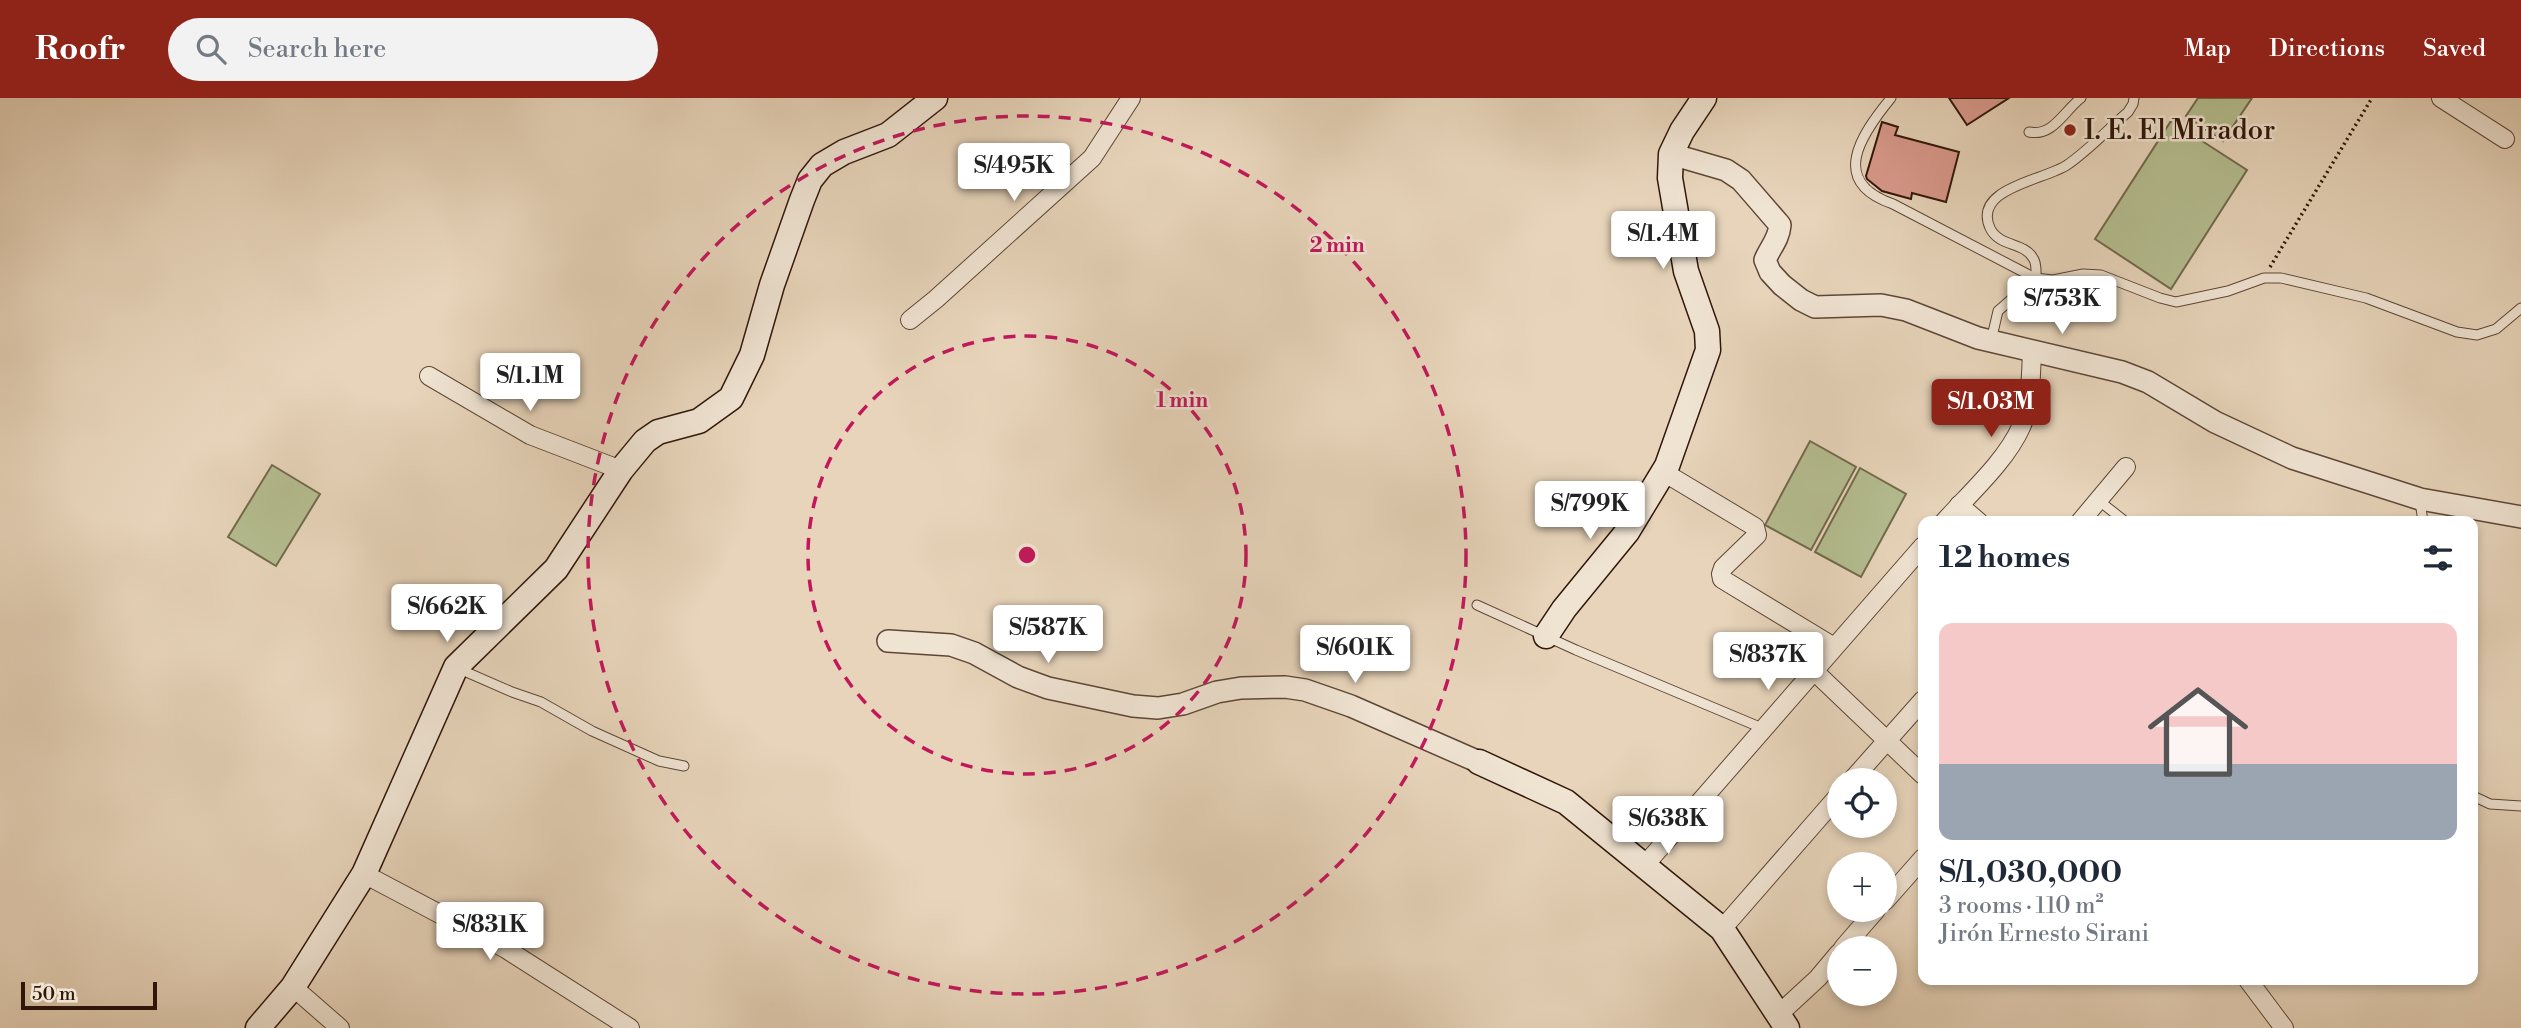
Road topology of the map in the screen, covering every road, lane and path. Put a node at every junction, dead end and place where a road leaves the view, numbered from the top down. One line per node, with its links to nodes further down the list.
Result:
1 (934, 98): 21 (main road)
2 (1131, 98): 15 (street)
3 (1704, 98): 11 (main road)
4 (1891, 98): 12 (lane)
5 (2081, 98): 9 (lane)
6 (2134, 98): 12 (lane)
7 (2372, 98): 13 (path)
8 (2441, 98): 10 (street)
9 (2029, 132)
10 (2505, 139)
11 (1671, 154): 16 (street); 19 (main road)
12 (2036, 278): 13 (lane); 16 (lane)
13 (2263, 278): 14 (lane)
14 (2521, 308)
15 (910, 320)
16 (1991, 341): 17 (street)
17 (2032, 351): 22 (street); 24 (street)
18 (429, 376): 21 (street)
19 (1667, 466): 33 (main road); 35 (street)
20 (2126, 467): 23 (street)
21 (621, 470): 36 (main road)
22 (2420, 499): 29 (lane); 30 (street)
23 (2098, 500): 27 (street); 28 (lane)
24 (1959, 505): 25 (street); 26 (street)
25 (1949, 516)
26 (1972, 516)
27 (2085, 516)
28 (2118, 516)
29 (2422, 516)
30 (2521, 517)
31 (1918, 552): 35 (street)
32 (1477, 605): 33 (lane)
33 (1546, 636): 39 (lane)
34 (888, 640): 41 (street)
35 (1834, 648): 37 (street)
36 (456, 667): 42 (lane); 50 (main road)
37 (1813, 670): 39 (street); 40 (street)
38 (1918, 705): 40 (street)
39 (1762, 728): 49 (street)
40 (1887, 740): 43 (street); 44 (street)
41 (1479, 762): 49 (main road)
42 (684, 766)
43 (1862, 768)
44 (1918, 770)
45 (2478, 798): 46 (lane)
46 (2521, 806)
47 (1827, 808): 53 (street)
48 (1918, 864): 51 (street)
49 (1644, 866): 53 (main road)
50 (365, 874): 57 (main road); 61 (street)
51 (1897, 887)
52 (1866, 922): 54 (street)
53 (1722, 929): 58 (main road)
54 (1853, 936)
55 (1827, 967): 58 (street)
56 (2252, 985): 62 (street)
57 (293, 987): 59 (main road); 60 (street)
58 (1783, 1021)
59 (258, 1028)
60 (340, 1028)
61 (629, 1028)
62 (2284, 1028)

